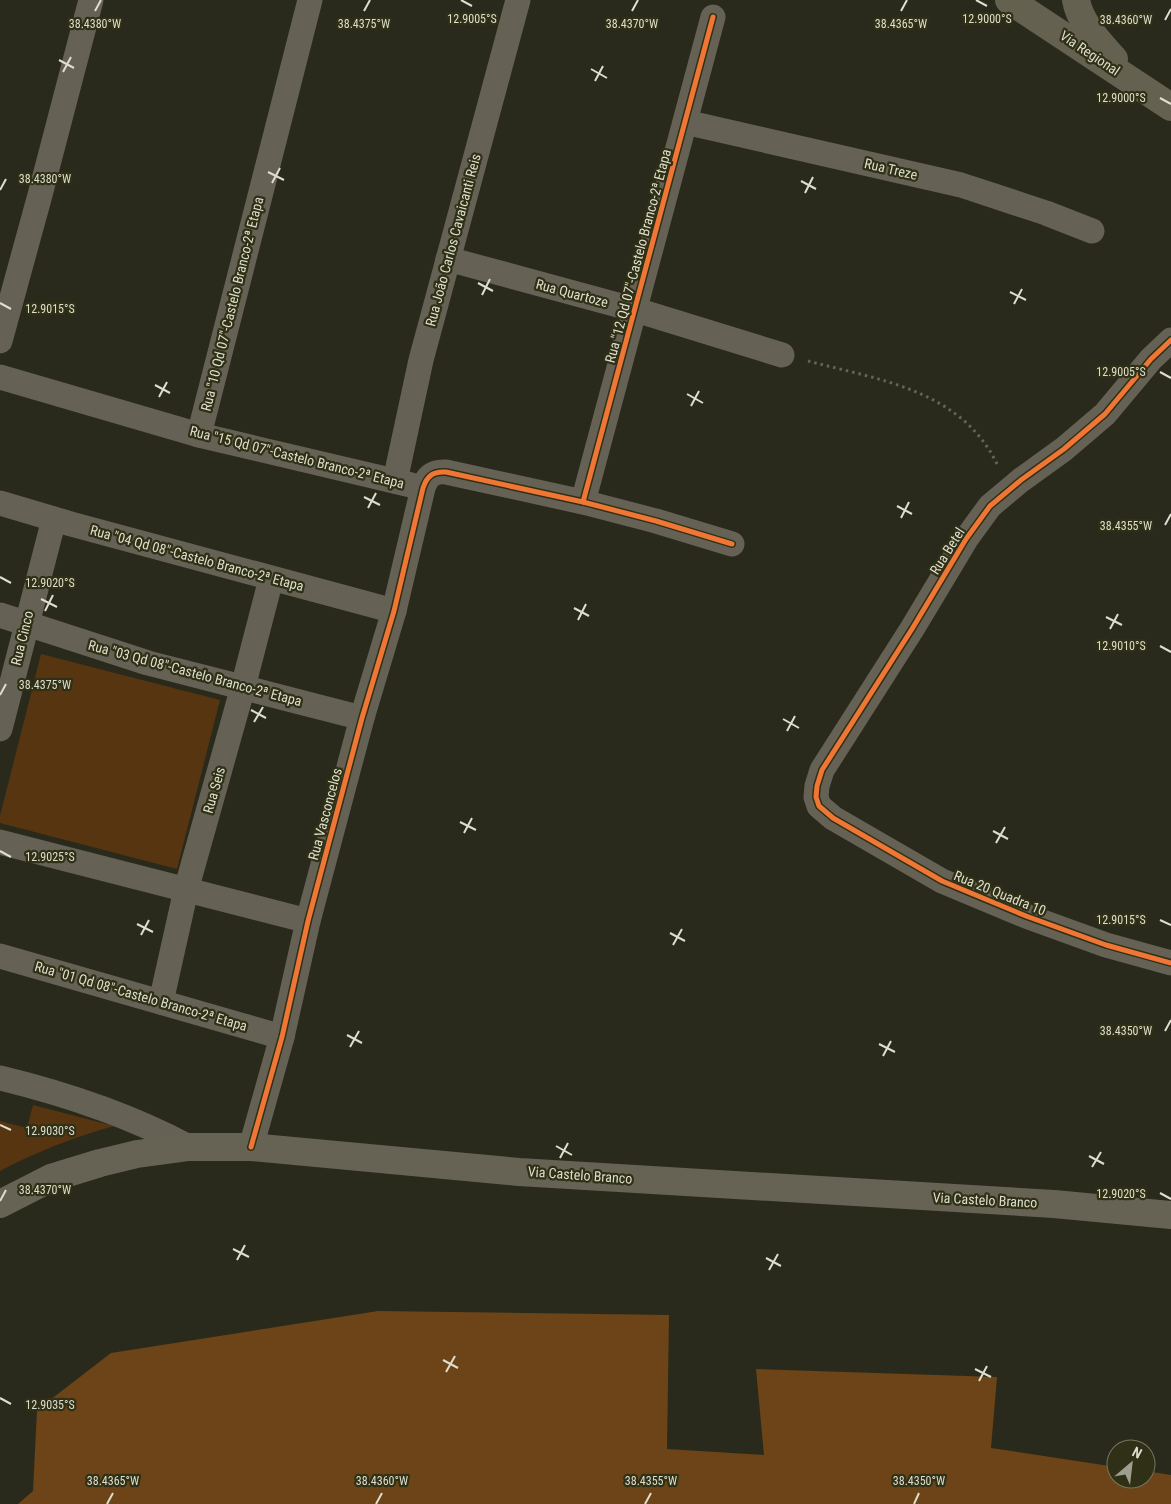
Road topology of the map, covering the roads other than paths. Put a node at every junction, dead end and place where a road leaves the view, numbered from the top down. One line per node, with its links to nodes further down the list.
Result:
1 (91, 0): 13 (street)
2 (310, 0): 17 (street, Rua "10 Qd 07"-Castelo Branco-2ª Etapa)
3 (518, 0): 11 (street, Rua João Carlos Cavaicanti Reis)
4 (1009, 0): 7 (main road, Via Regional)
5 (1076, 0): 7 (main road)
6 (713, 16): 9 (street, Rua "12 Qd 07"-Castelo Branco-2ª Etapa)
7 (1135, 84): 8 (main road, Via Regional)
8 (1171, 107)
9 (686, 122): 10 (street, Rua Treze); 12 (street, Rua "12 Qd 07"-Castelo Branco-2ª Etapa)
10 (1092, 231)
11 (448, 259): 12 (street, Rua Quartoze); 18 (street, Rua João Carlos Cavaicanti Reis)
12 (636, 310): 15 (street, Rua Quartoze); 20 (street, Rua "12 Qd 07"-Castelo Branco-2ª Etapa)
13 (0, 340)
14 (1171, 340): 31 (street, Rua Betel)
15 (782, 355)
16 (0, 377): 17 (street, Rua "15 Qd 07"-Castelo Branco-2ª Etapa)
17 (199, 434): 18 (street, Rua "15 Qd 07"-Castelo Branco-2ª Etapa)
18 (394, 481): 19 (street, Rua "15 Qd 07"-Castelo Branco-2ª Etapa)
19 (423, 488): 20 (street, Rua "15 Qd 07"-Castelo Branco-2ª Etapa); 25 (street, Rua Vasconcelos)
20 (583, 502): 23 (street, Rua "15 Qd 07"-Castelo Branco-2ª Etapa)
21 (0, 503): 22 (street, Rua "04 Qd 08"-Castelo Branco-2ª Etapa)
22 (54, 519): 24 (street, Rua "04 Qd 08"-Castelo Branco-2ª Etapa); 27 (street, Rua Cinco)
23 (732, 544)
24 (271, 579): 25 (street, Rua "04 Qd 08"-Castelo Branco-2ª Etapa); 28 (street, Rua Seis)
25 (394, 611): 29 (street, Rua Vasconcelos)
26 (0, 615): 27 (street, Rua "03 Qd 08"-Castelo Branco-2ª Etapa)
27 (26, 623): 28 (street, Rua "03 Qd 08"-Castelo Branco-2ª Etapa); 30 (street, Rua Cinco)
28 (243, 687): 29 (street, Rua "03 Qd 08"-Castelo Branco-2ª Etapa); 33 (street, Rua Seis)
29 (362, 718): 34 (street, Rua Vasconcelos)
30 (0, 729)
31 (832, 818): 36 (street, Rua 20 Quadra 10)
32 (0, 842): 33 (street)
33 (186, 890): 34 (street); 37 (street, Rua Seis)
34 (308, 921): 38 (street, Rua Vasconcelos)
35 (0, 956): 37 (street, Rua "01 Qd 08"-Castelo Branco-2ª Etapa)
36 (1171, 963)
37 (161, 1002): 38 (street, Rua "01 Qd 08"-Castelo Branco-2ª Etapa)
38 (282, 1037): 41 (street, Rua Vasconcelos)
39 (0, 1078): 40 (street)
40 (189, 1147): 41 (main road, Via Castelo Branco); 42 (main road, Via Castelo Branco)
41 (252, 1147): 43 (main road, Via Castelo Branco)
42 (0, 1204)
43 (1171, 1215)

